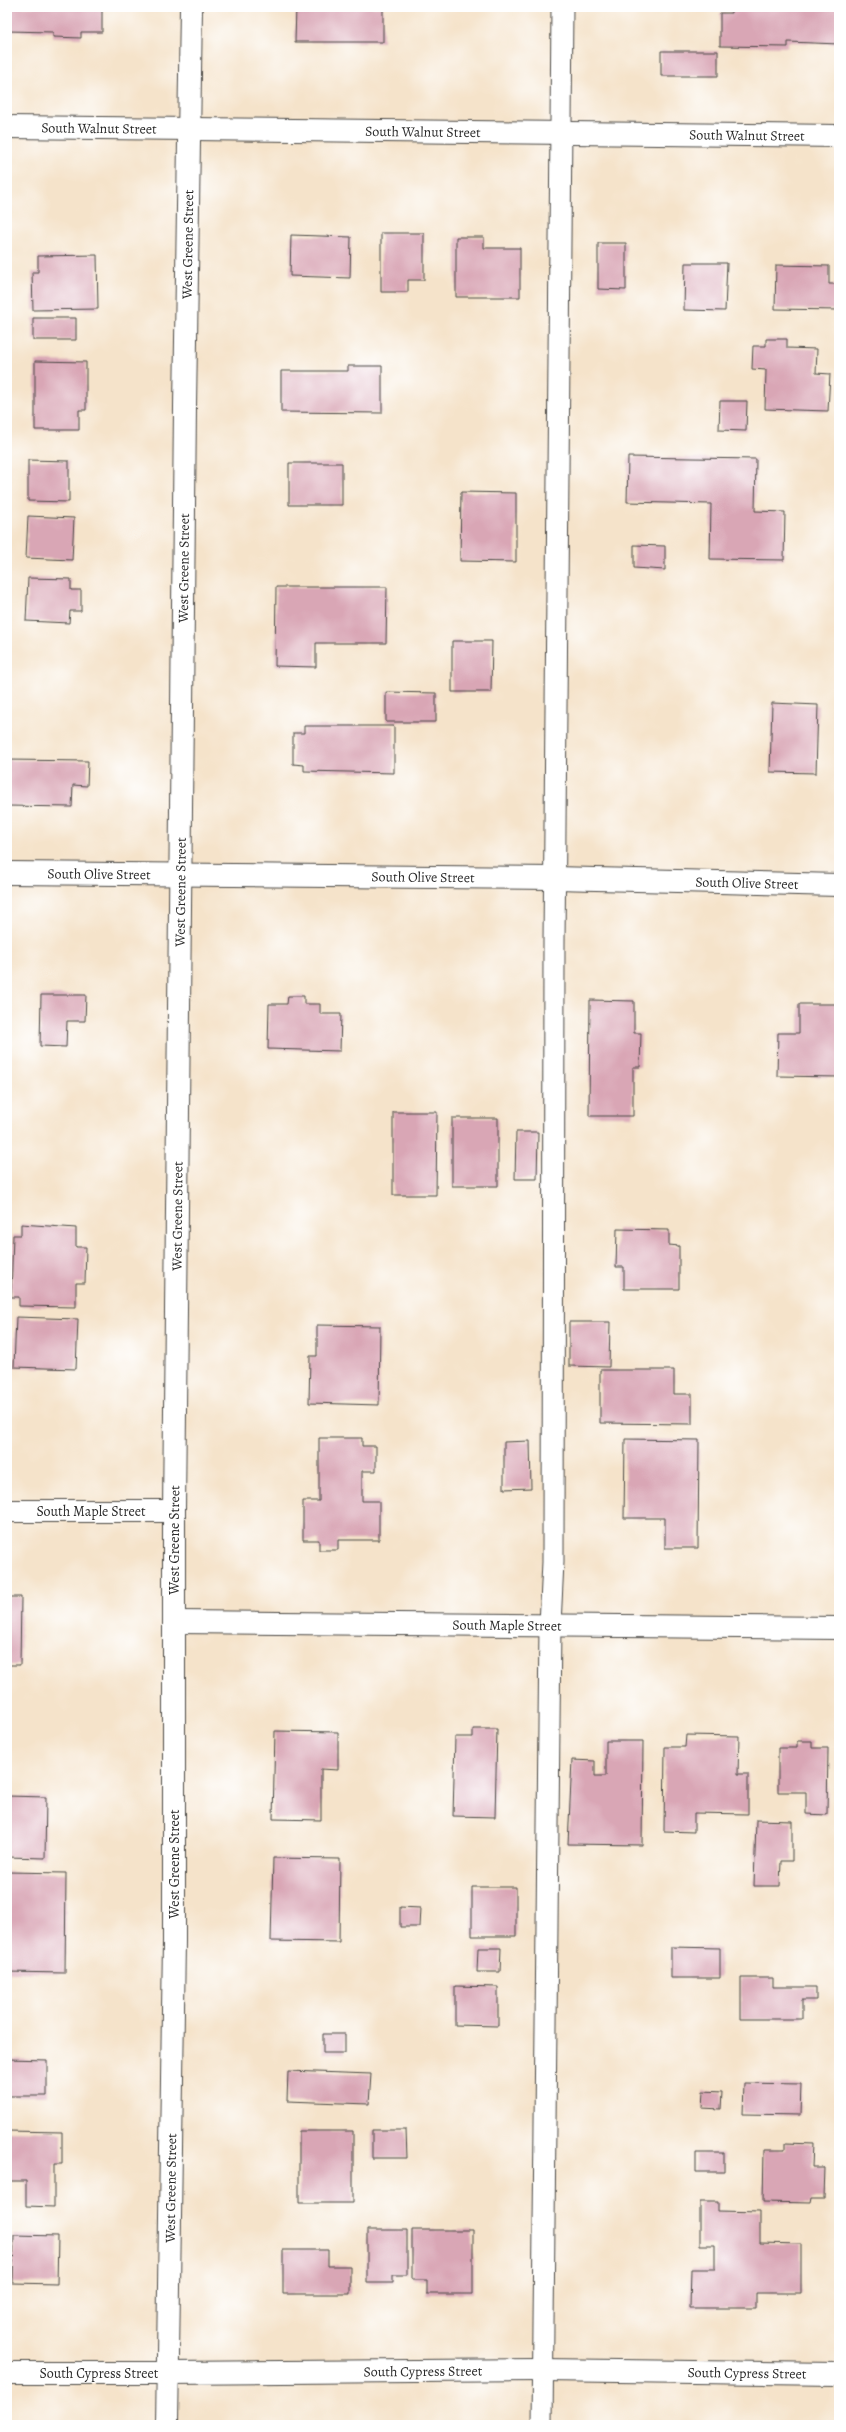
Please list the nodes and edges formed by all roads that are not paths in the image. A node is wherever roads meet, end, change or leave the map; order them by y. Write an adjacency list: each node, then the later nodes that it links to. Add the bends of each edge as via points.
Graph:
1 (191, 7): 4 (street, West Greene Street)
2 (562, 7): 5 (lane)
3 (7, 127): 4 (street, South Walnut Street)
4 (191, 129): 5 (street, South Walnut Street); 8 (street, West Greene Street, via 185,415)
5 (561, 134): 6 (street, South Walnut Street); 9 (lane)
6 (839, 136)
7 (7, 872): 8 (street, South Olive Street)
8 (182, 875): 9 (street, South Olive Street); 12 (street, West Greene Street)
9 (555, 878): 10 (street, South Olive Street); 14 (lane, via 553,1562)
10 (839, 885)
11 (7, 1511): 12 (street, South Maple Street)
12 (174, 1511): 13 (street, West Greene Street)
13 (175, 1622): 14 (street, South Maple Street); 18 (street, West Greene Street)
14 (550, 1625): 15 (street, South Maple Street); 16 (lane)
15 (839, 1628)
16 (542, 2370): 18 (street, South Cypress Street); 19 (street, South Cypress Street); 21 (lane)
17 (7, 2372): 18 (street, South Cypress Street)
18 (168, 2373): 20 (street, West Greene Street)
19 (839, 2374)
20 (167, 2425)
21 (542, 2425)

